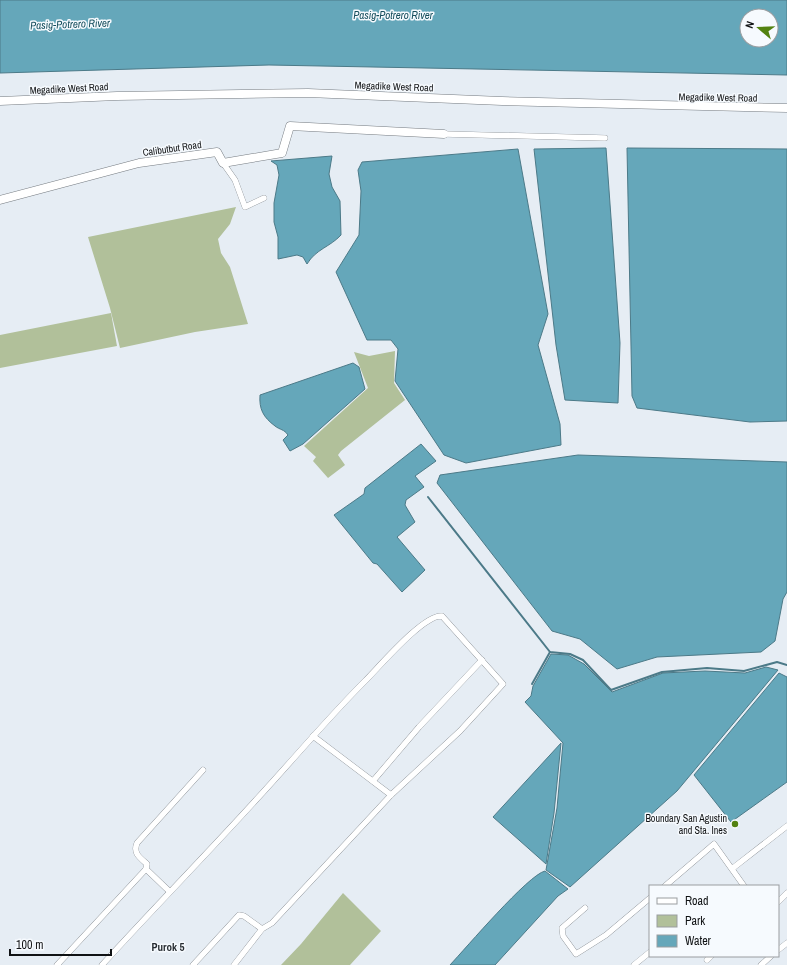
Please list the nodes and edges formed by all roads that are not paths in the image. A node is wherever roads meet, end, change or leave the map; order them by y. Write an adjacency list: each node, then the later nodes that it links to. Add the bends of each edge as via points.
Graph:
1 (0, 101): 2 (street, Megadike West Road, via 308,93)
2 (787, 108)
3 (444, 134): 4 (street); 5 (street, via 290,126 282,153)
4 (605, 138)
5 (223, 163): 6 (street, via 235,180 245,207); 7 (street, Calibutbut Road, via 217,152 139,163)
6 (264, 198)
7 (0, 200)
8 (482, 660): 9 (street, via 442,616 438,615 422,623); 11 (street); 12 (street, via 503,684 460,731)
9 (313, 736): 11 (street); 18 (street, via 256,801)
10 (203, 770): 15 (street, via 137,843 137,855 146,864)
11 (373, 781): 12 (street)
12 (391, 795): 21 (street, via 272,923)
13 (787, 826): 14 (street)
14 (733, 868): 16 (street, via 714,844); 17 (street)
15 (146, 870): 18 (street); 26 (street)
16 (666, 885)
17 (741, 885)
18 (169, 891): 27 (street)
19 (649, 899): 20 (street, via 606,935 576,954 564,936 562,928)
20 (585, 908)
21 (262, 929): 28 (street, via 239,915); 29 (street)
22 (787, 943): 23 (street)
23 (779, 949)
24 (649, 953): 30 (street)
25 (770, 957): 31 (street)
26 (57, 965)
27 (102, 965)
28 (193, 965)
29 (234, 965)
30 (634, 965)
31 (760, 965)

